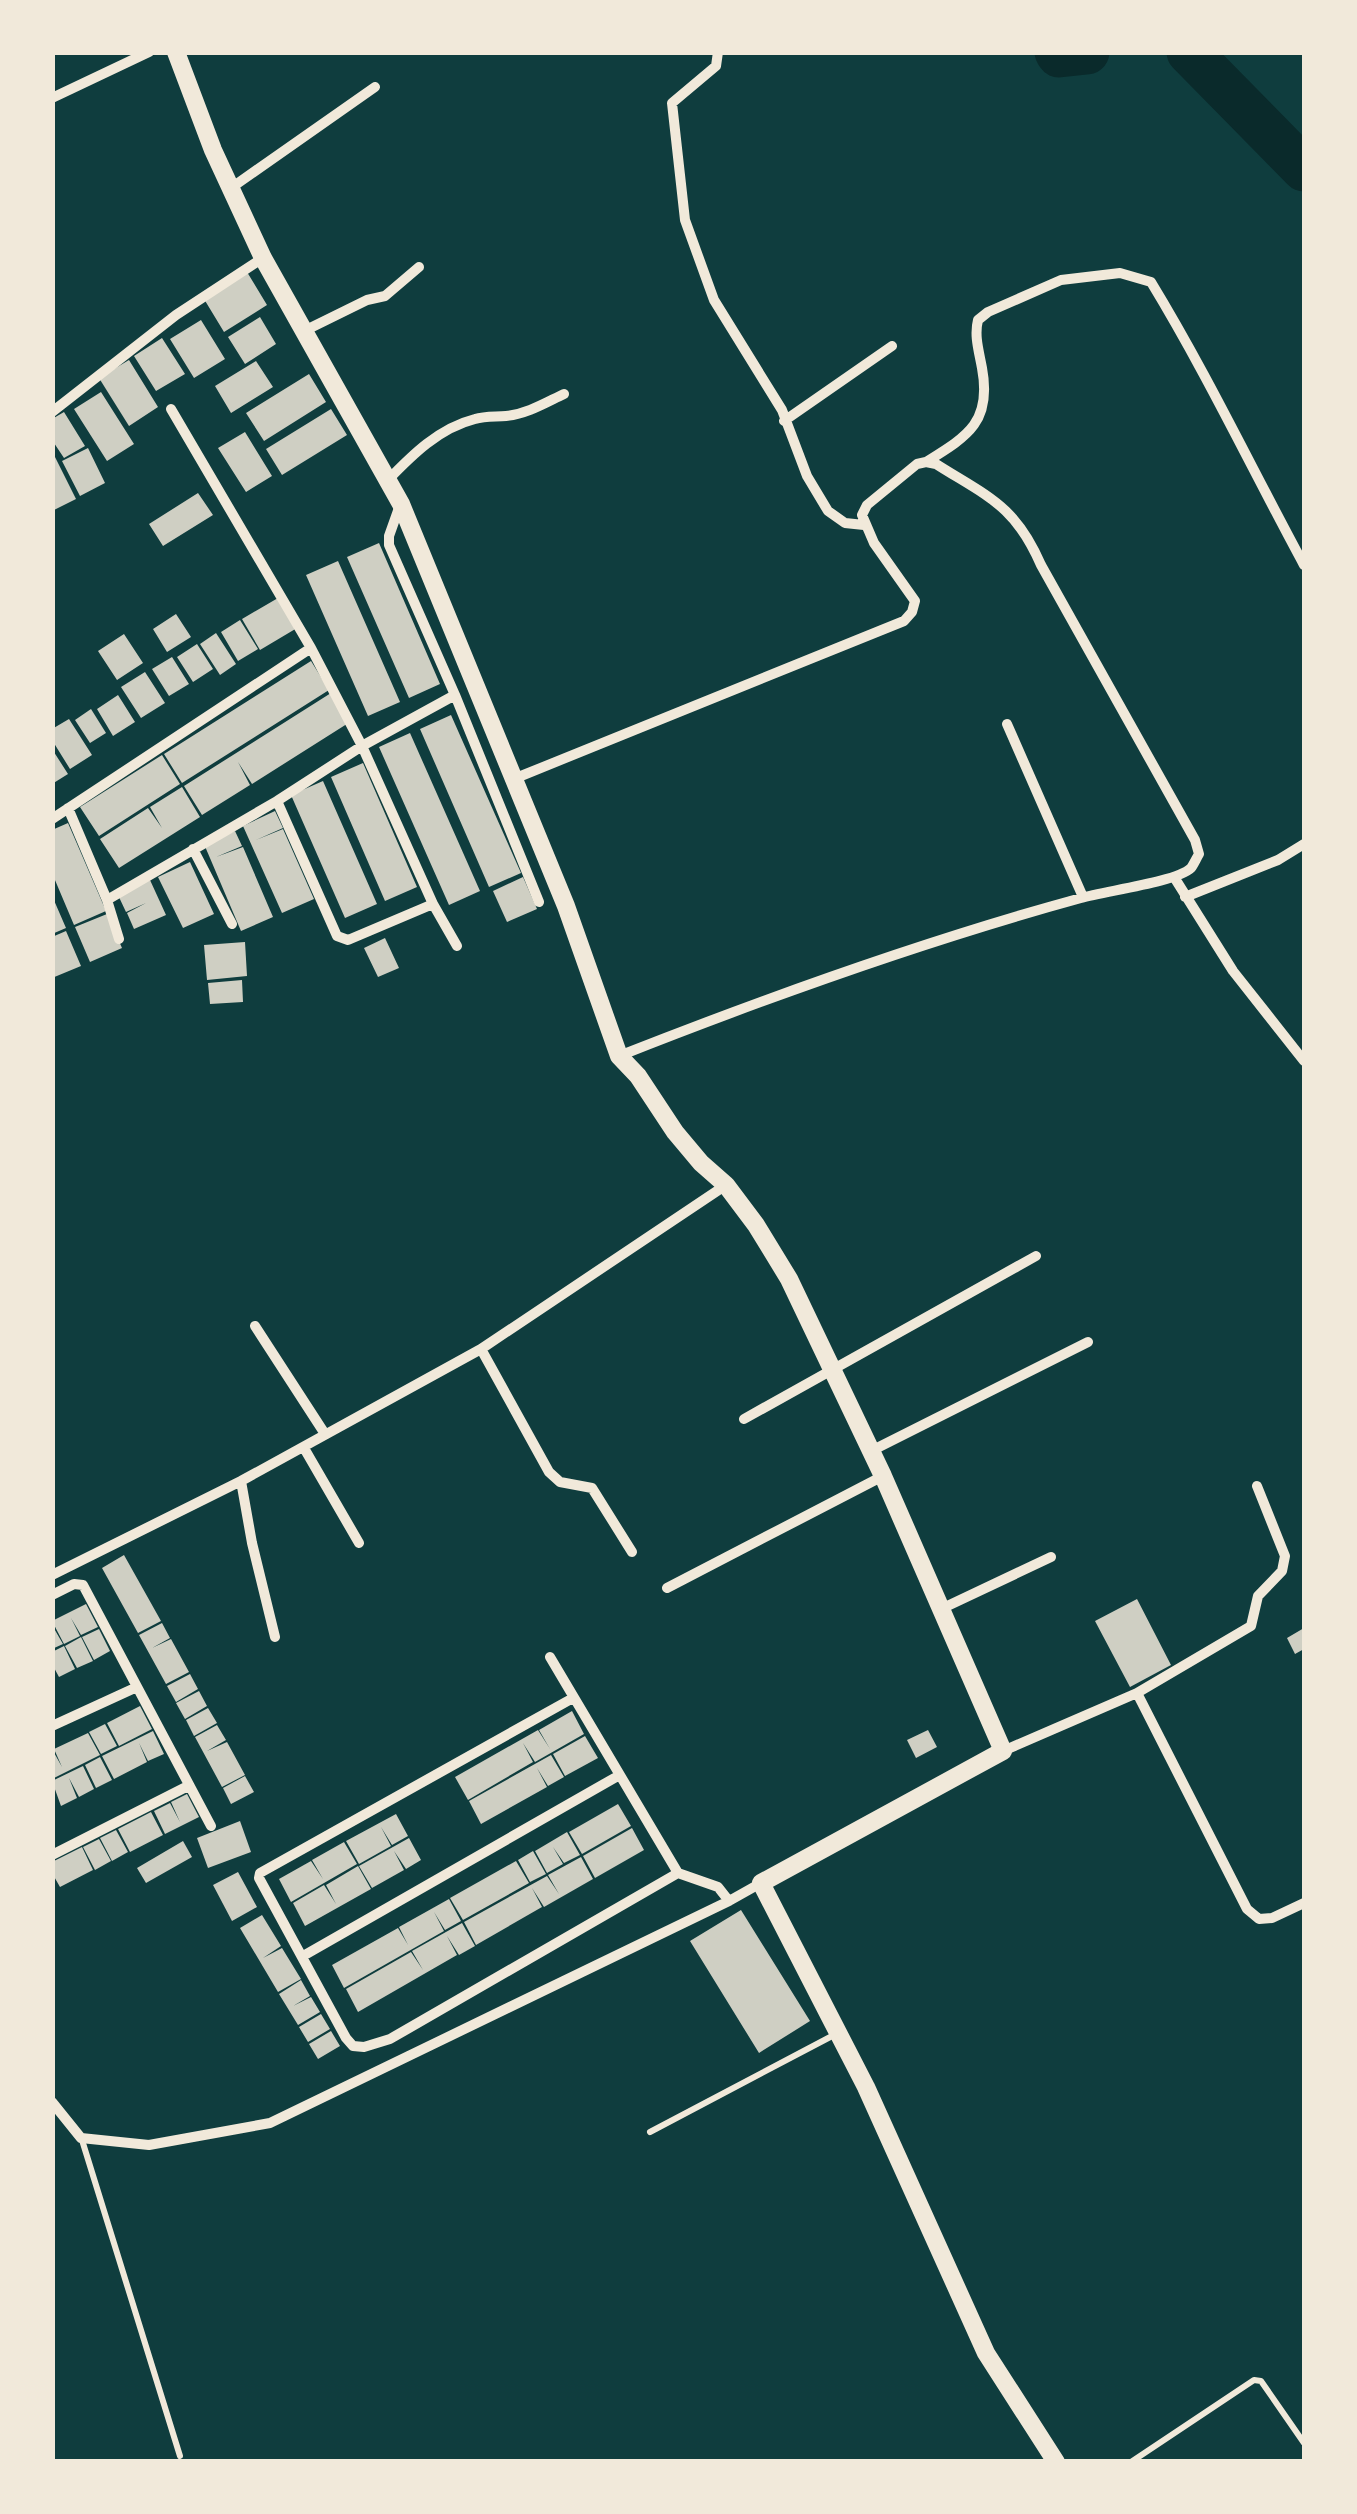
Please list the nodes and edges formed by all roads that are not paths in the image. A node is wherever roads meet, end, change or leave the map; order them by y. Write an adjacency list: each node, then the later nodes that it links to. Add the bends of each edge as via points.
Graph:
1 (148, 52): 5 (street)
2 (176, 52): 6 (street)
3 (718, 52): 14 (street, via 716,66 672,103 685,220 714,300)
4 (375, 87): 6 (street)
5 (52, 98)
6 (231, 188): 7 (street)
7 (263, 258): 9 (street); 13 (street, via 176,314)
8 (419, 267): 9 (street, via 386,296)
9 (304, 331): 16 (street)
10 (892, 346): 14 (street)
11 (564, 394): 16 (street, via 522,412 452,427)
12 (171, 409): 20 (street)
13 (52, 412)
14 (784, 421): 18 (street, via 828,511 845,523)
15 (926, 462): 18 (street, via 867,505); 19 (street, via 972,432 978,419 987,394 978,320 1061,280 1120,273 1151,282 1200,362); 30 (street, via 1008,510 1023,526 1195,840 1198,854 1190,870)
16 (387, 481): 17 (street)
17 (400, 504): 21 (street, via 389,545); 24 (street)
18 (864, 525): 24 (street, via 915,601 904,621)
19 (1304, 566)
20 (311, 648): 23 (street); 26 (street)
21 (456, 695): 23 (street); 34 (street)
22 (1008, 724): 31 (street)
23 (362, 746): 25 (street); 35 (street)
24 (511, 780): 39 (street, via 566,906)
25 (277, 801): 29 (street); 35 (street, via 341,940)
26 (68, 808): 27 (street); 33 (street)
27 (52, 819)
28 (1304, 844): 32 (street)
29 (193, 849): 33 (street); 36 (street)
30 (1174, 877): 31 (street); 32 (street)
31 (1084, 897): 39 (street, via 759,1000)
32 (1185, 897): 40 (street)
33 (108, 900): 37 (street)
34 (540, 902)
35 (433, 904): 38 (street)
36 (232, 924)
37 (119, 939)
38 (457, 946)
39 (618, 1056): 41 (street, via 701,1163)
40 (1304, 1061)
41 (726, 1185): 45 (street); 46 (street, via 789,1280)
42 (1036, 1256): 46 (street)
43 (256, 1326): 48 (street)
44 (1088, 1342): 50 (street)
45 (480, 1350): 48 (street); 55 (street, via 549,1472 569,1486 592,1488)
46 (833, 1369): 47 (street); 50 (street)
47 (744, 1419)
48 (325, 1434): 49 (street)
49 (304, 1448): 52 (street); 54 (street)
50 (871, 1451): 51 (street)
51 (884, 1476): 58 (street); 60 (street)
52 (241, 1482): 57 (street); 61 (street)
53 (1257, 1486): 64 (street, via 1285,1556 1282,1571 1258,1596 1251,1626)
54 (359, 1542)
55 (632, 1552)
56 (1052, 1557): 60 (street)
57 (52, 1575)
58 (666, 1588)
59 (52, 1595): 63 (street, via 83,1585)
60 (940, 1610): 67 (street)
61 (275, 1637)
62 (550, 1658): 65 (street)
63 (137, 1687): 66 (street); 69 (street)
64 (1137, 1693): 67 (street); 75 (street, via 1248,1909 1259,1920)
65 (573, 1698): 68 (street); 76 (street, via 264,1869 259,1878)
66 (52, 1726)
67 (1002, 1751): 73 (street)
68 (618, 1776): 72 (street); 76 (street)
69 (188, 1786): 70 (street); 71 (street)
70 (211, 1826)
71 (52, 1856)
72 (678, 1873): 74 (street, via 718,1887); 76 (street, via 390,2039 364,2046 346,2038)
73 (760, 1883): 74 (street); 77 (street)
74 (729, 1901): 80 (street, via 270,2123 149,2145)
75 (1304, 1903)
76 (303, 1956)
77 (838, 2032): 79 (lane); 83 (street, via 986,2353)
78 (52, 2102): 80 (street)
79 (650, 2132)
80 (81, 2138): 82 (lane)
81 (1304, 2442): 84 (lane, via 1271,2392 1254,2380)
82 (180, 2456)
83 (1056, 2462)
84 (1131, 2462)

